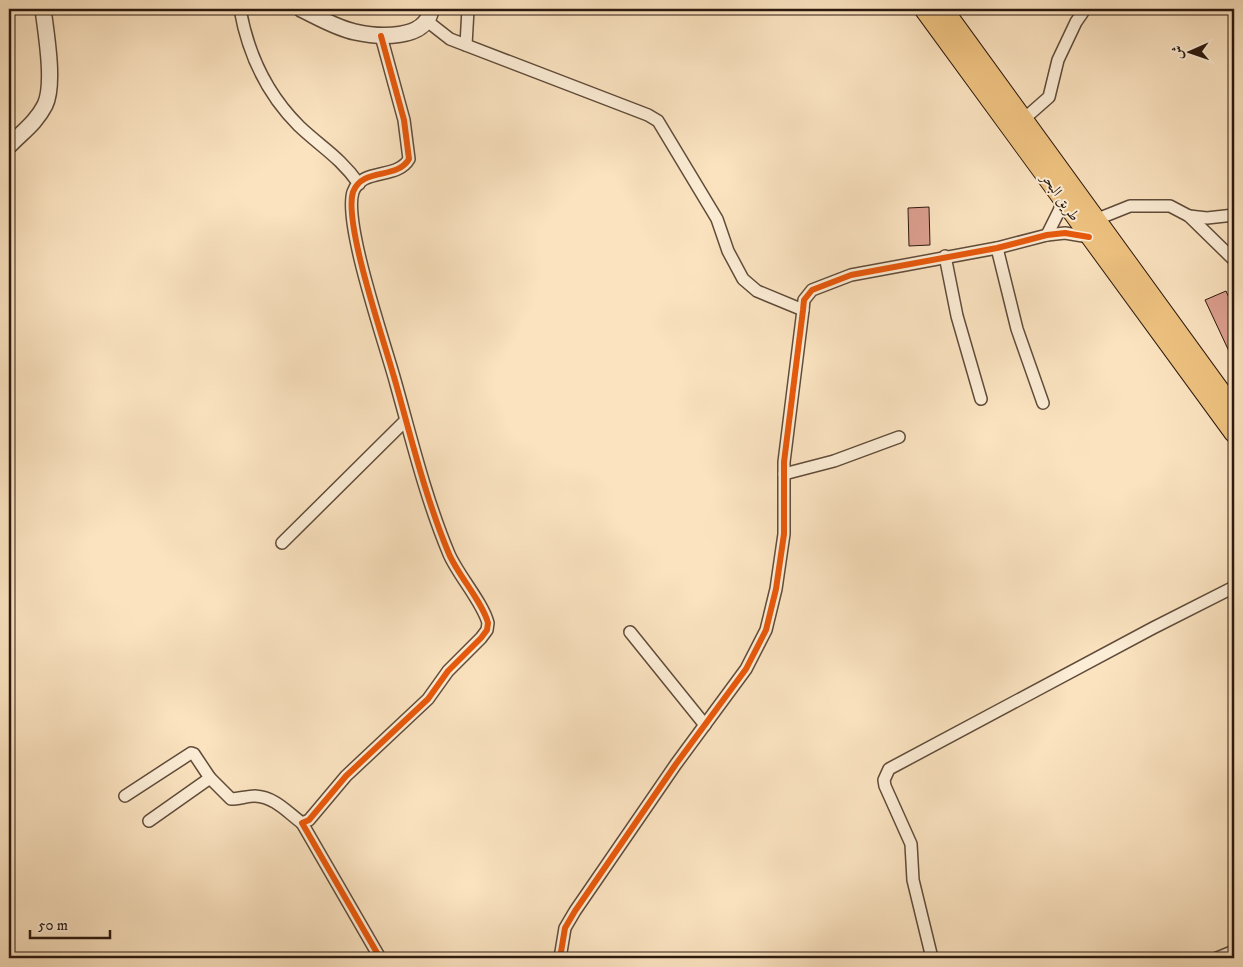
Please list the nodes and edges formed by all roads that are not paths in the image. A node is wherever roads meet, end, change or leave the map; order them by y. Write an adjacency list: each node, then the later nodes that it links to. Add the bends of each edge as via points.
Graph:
1 (43, 9): 12 (street, via 49,84 46,104)
2 (240, 9): 13 (street, via 256,66 268,89 299,126 345,164)
3 (301, 9): 9 (street, via 354,32)
4 (468, 9): 10 (street)
5 (924, 9): 14 (highway, طريق البحر)
6 (943, 9): 11 (highway, طريق البحر)
7 (1085, 9): 11 (street, via 1061,52 1049,97)
8 (429, 15): 9 (street, via 415,30); 10 (street, via 450,39)
9 (381, 36): 13 (street, via 404,120 409,159 401,169 370,176)
10 (466, 45): 22 (street, via 658,121 717,219 728,252 743,279 757,291)
11 (1024, 119): 17 (highway, طريق البحر)
12 (9, 146)
13 (359, 184): 27 (street, via 351,201 355,235)
14 (1063, 198): 17 (highway, طريق البحر); 18 (street)
15 (1234, 215): 16 (street)
16 (1189, 216): 17 (street, via 1170,206 1144,205 1120,210); 21 (street)
17 (1092, 228): 18 (street); 23 (highway, طريق البحر)
18 (1047, 234): 19 (street)
19 (996, 248): 20 (street); 25 (street, via 1017,329)
20 (945, 256): 22 (street, via 851,275 818,287 807,295); 24 (street, via 961,331)
21 (1234, 260)
22 (803, 310): 30 (street)
23 (1184, 351): 26 (highway, طريق البحر); 28 (highway, طريق البحر)
24 (981, 399)
25 (1043, 403)
26 (1234, 410)
27 (405, 422): 31 (street); 38 (street, via 438,528 458,573 487,619 487,630 448,671 428,699 346,776 309,820)
28 (1234, 433)
29 (899, 437): 30 (street, via 834,461)
30 (784, 474): 34 (street, via 784,534 766,630 746,669)
31 (282, 543)
32 (1234, 588): 42 (street, via 896,764 885,774 885,786 913,850 913,880)
33 (630, 632): 34 (street)
34 (705, 725): 41 (street, via 575,911 565,928)
35 (210, 778): 36 (street, via 191,753); 37 (street); 38 (street, via 231,799 266,797)
36 (125, 796)
37 (149, 821)
38 (302, 823): 40 (street)
39 (1234, 951): 43 (street)
40 (380, 958)
41 (560, 958)
42 (932, 958)
43 (1217, 958)

